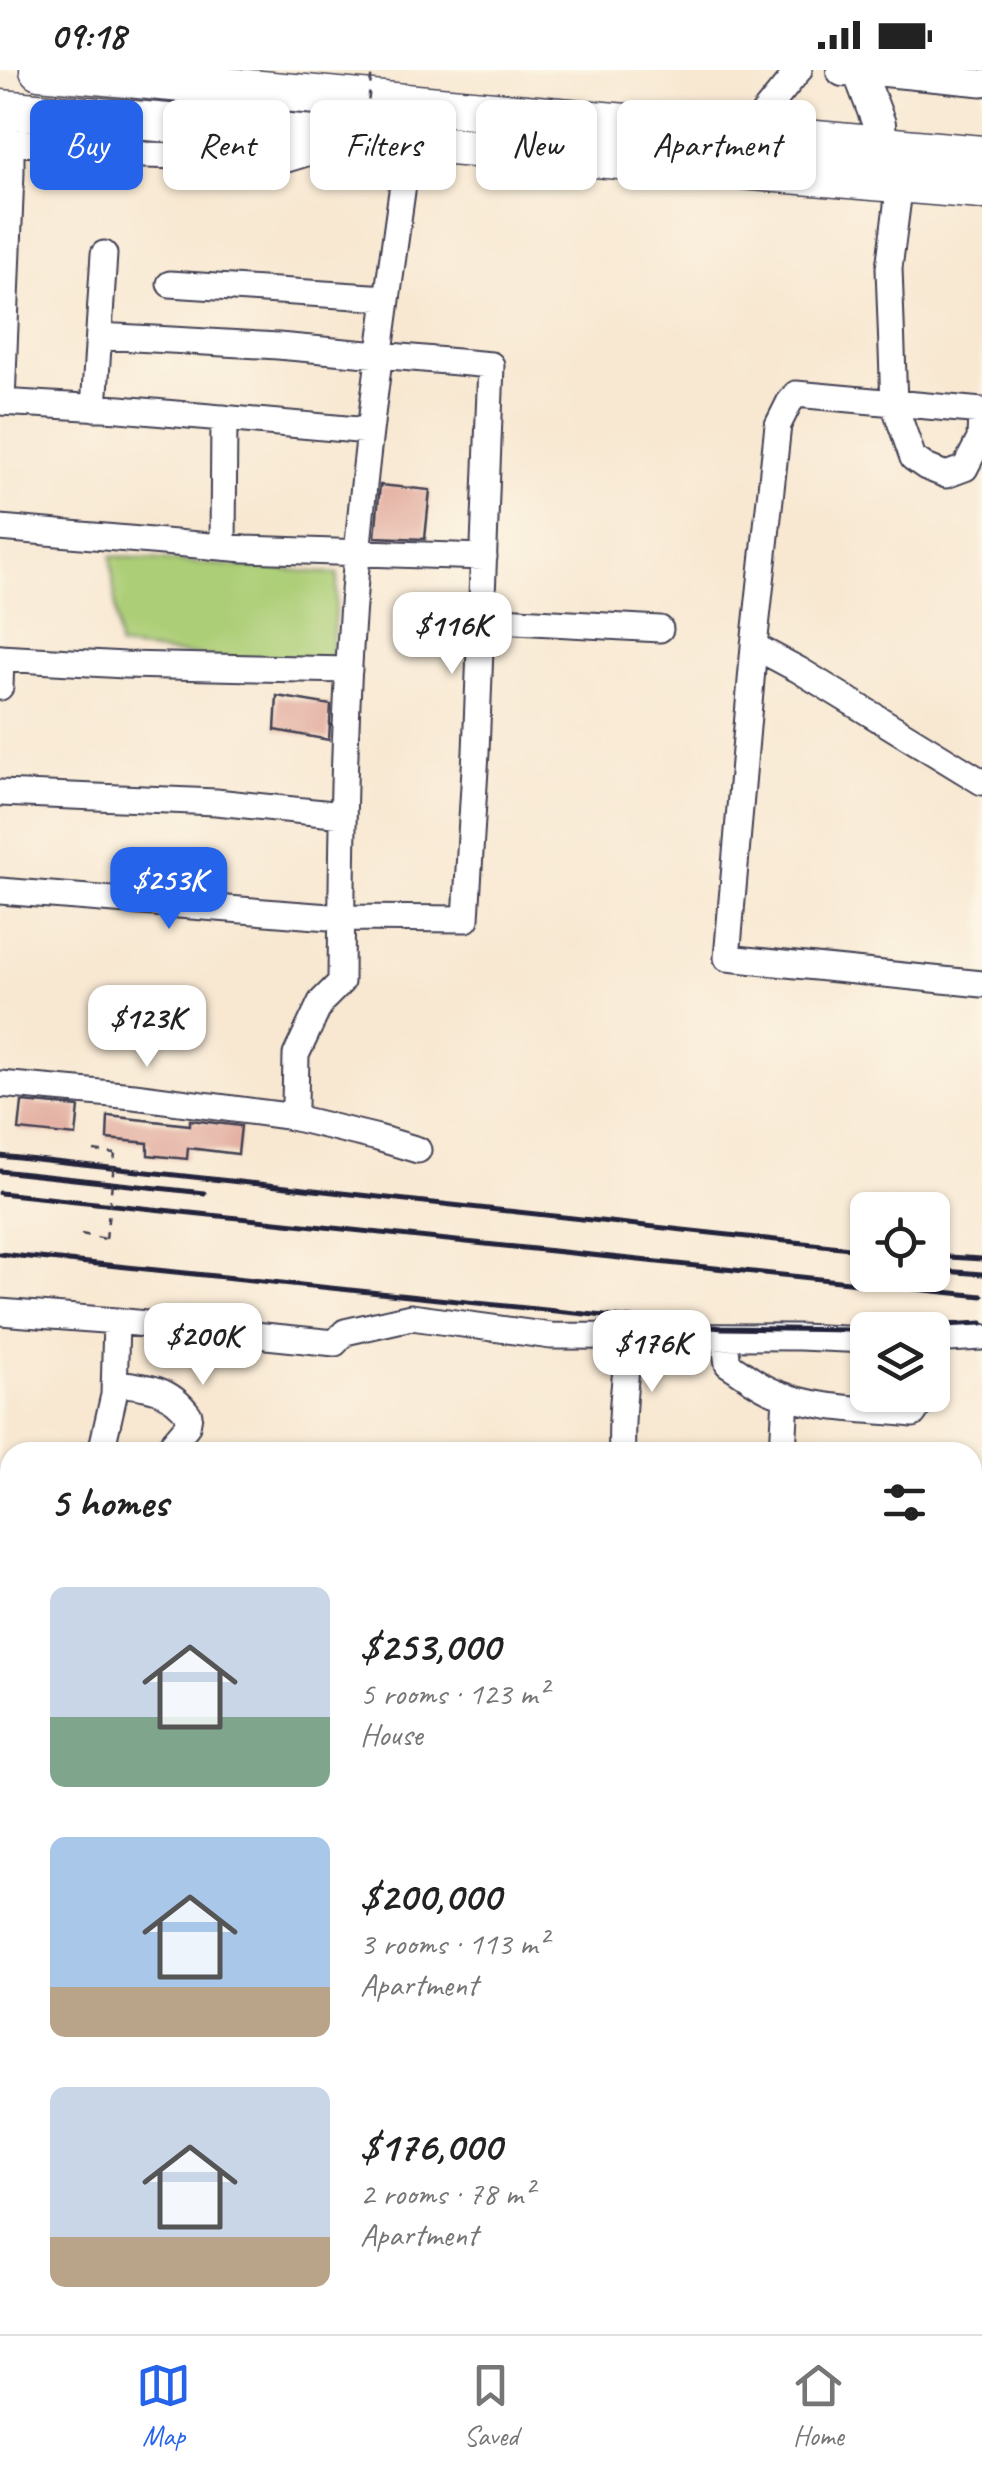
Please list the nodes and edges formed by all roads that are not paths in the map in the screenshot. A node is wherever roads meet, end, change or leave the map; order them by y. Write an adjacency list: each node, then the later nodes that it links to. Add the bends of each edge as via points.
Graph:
1 (39, 70): 5 (highway)
2 (799, 70): 7 (street)
3 (851, 71): 4 (street); 12 (main road, via 880,124)
4 (898, 73): 6 (street)
5 (264, 80): 8 (highway)
6 (982, 83)
7 (775, 100)
8 (617, 119)
9 (4, 130): 11 (highway); 25 (street, via 12,172)
10 (816, 140): 12 (highway)
11 (310, 145)
12 (880, 146): 15 (highway)
13 (456, 153): 17 (highway)
14 (456, 155): 18 (street)
15 (982, 155)
16 (403, 190): 22 (street)
17 (982, 190)
18 (898, 198): 19 (street); 26 (street, via 890,268)
19 (982, 207)
20 (104, 254): 23 (street)
21 (170, 284): 22 (street)
22 (387, 298): 24 (street)
23 (99, 336): 24 (street); 27 (street)
24 (380, 354): 30 (street); 34 (street, via 491,366)
25 (1, 402): 27 (street)
26 (894, 404): 28 (street); 28 (street, via 913,458 946,475 965,468 976,449); 37 (street, via 796,394 789,402 778,426)
27 (94, 408): 29 (street)
28 (982, 411)
29 (224, 418): 30 (street); 32 (street)
30 (369, 431): 33 (street)
31 (0, 528): 32 (street)
32 (223, 547): 33 (street)
33 (358, 552): 34 (street); 39 (street)
34 (484, 557): 35 (street)
35 (481, 619): 36 (street); 45 (street, via 466,918)
36 (660, 629)
37 (754, 646): 41 (street); 46 (street, via 727,958)
38 (1, 658): 39 (street); 40 (street)
39 (349, 670): 43 (street)
40 (0, 686)
41 (982, 782)
42 (0, 793): 43 (street)
43 (343, 815): 45 (street)
44 (0, 890): 45 (street)
45 (342, 918): 48 (street, via 341,982 321,1002 296,1055 296,1106)
46 (982, 984)
47 (0, 1084): 48 (street)
48 (287, 1116): 49 (street)
49 (418, 1150)
50 (0, 1312): 51 (street)
51 (116, 1320): 52 (street, via 335,1343 345,1332 411,1317 551,1336); 57 (street)
52 (629, 1336): 53 (street); 62 (street)
53 (724, 1337): 54 (street); 58 (street, via 728,1364)
54 (850, 1340)
55 (950, 1340): 56 (street)
56 (979, 1340)
57 (115, 1383): 60 (street); 61 (street, via 175,1398 189,1415)
58 (786, 1396): 59 (street); 63 (street)
59 (850, 1407)
60 (103, 1442)
61 (173, 1442)
62 (621, 1442)
63 (784, 1442)

